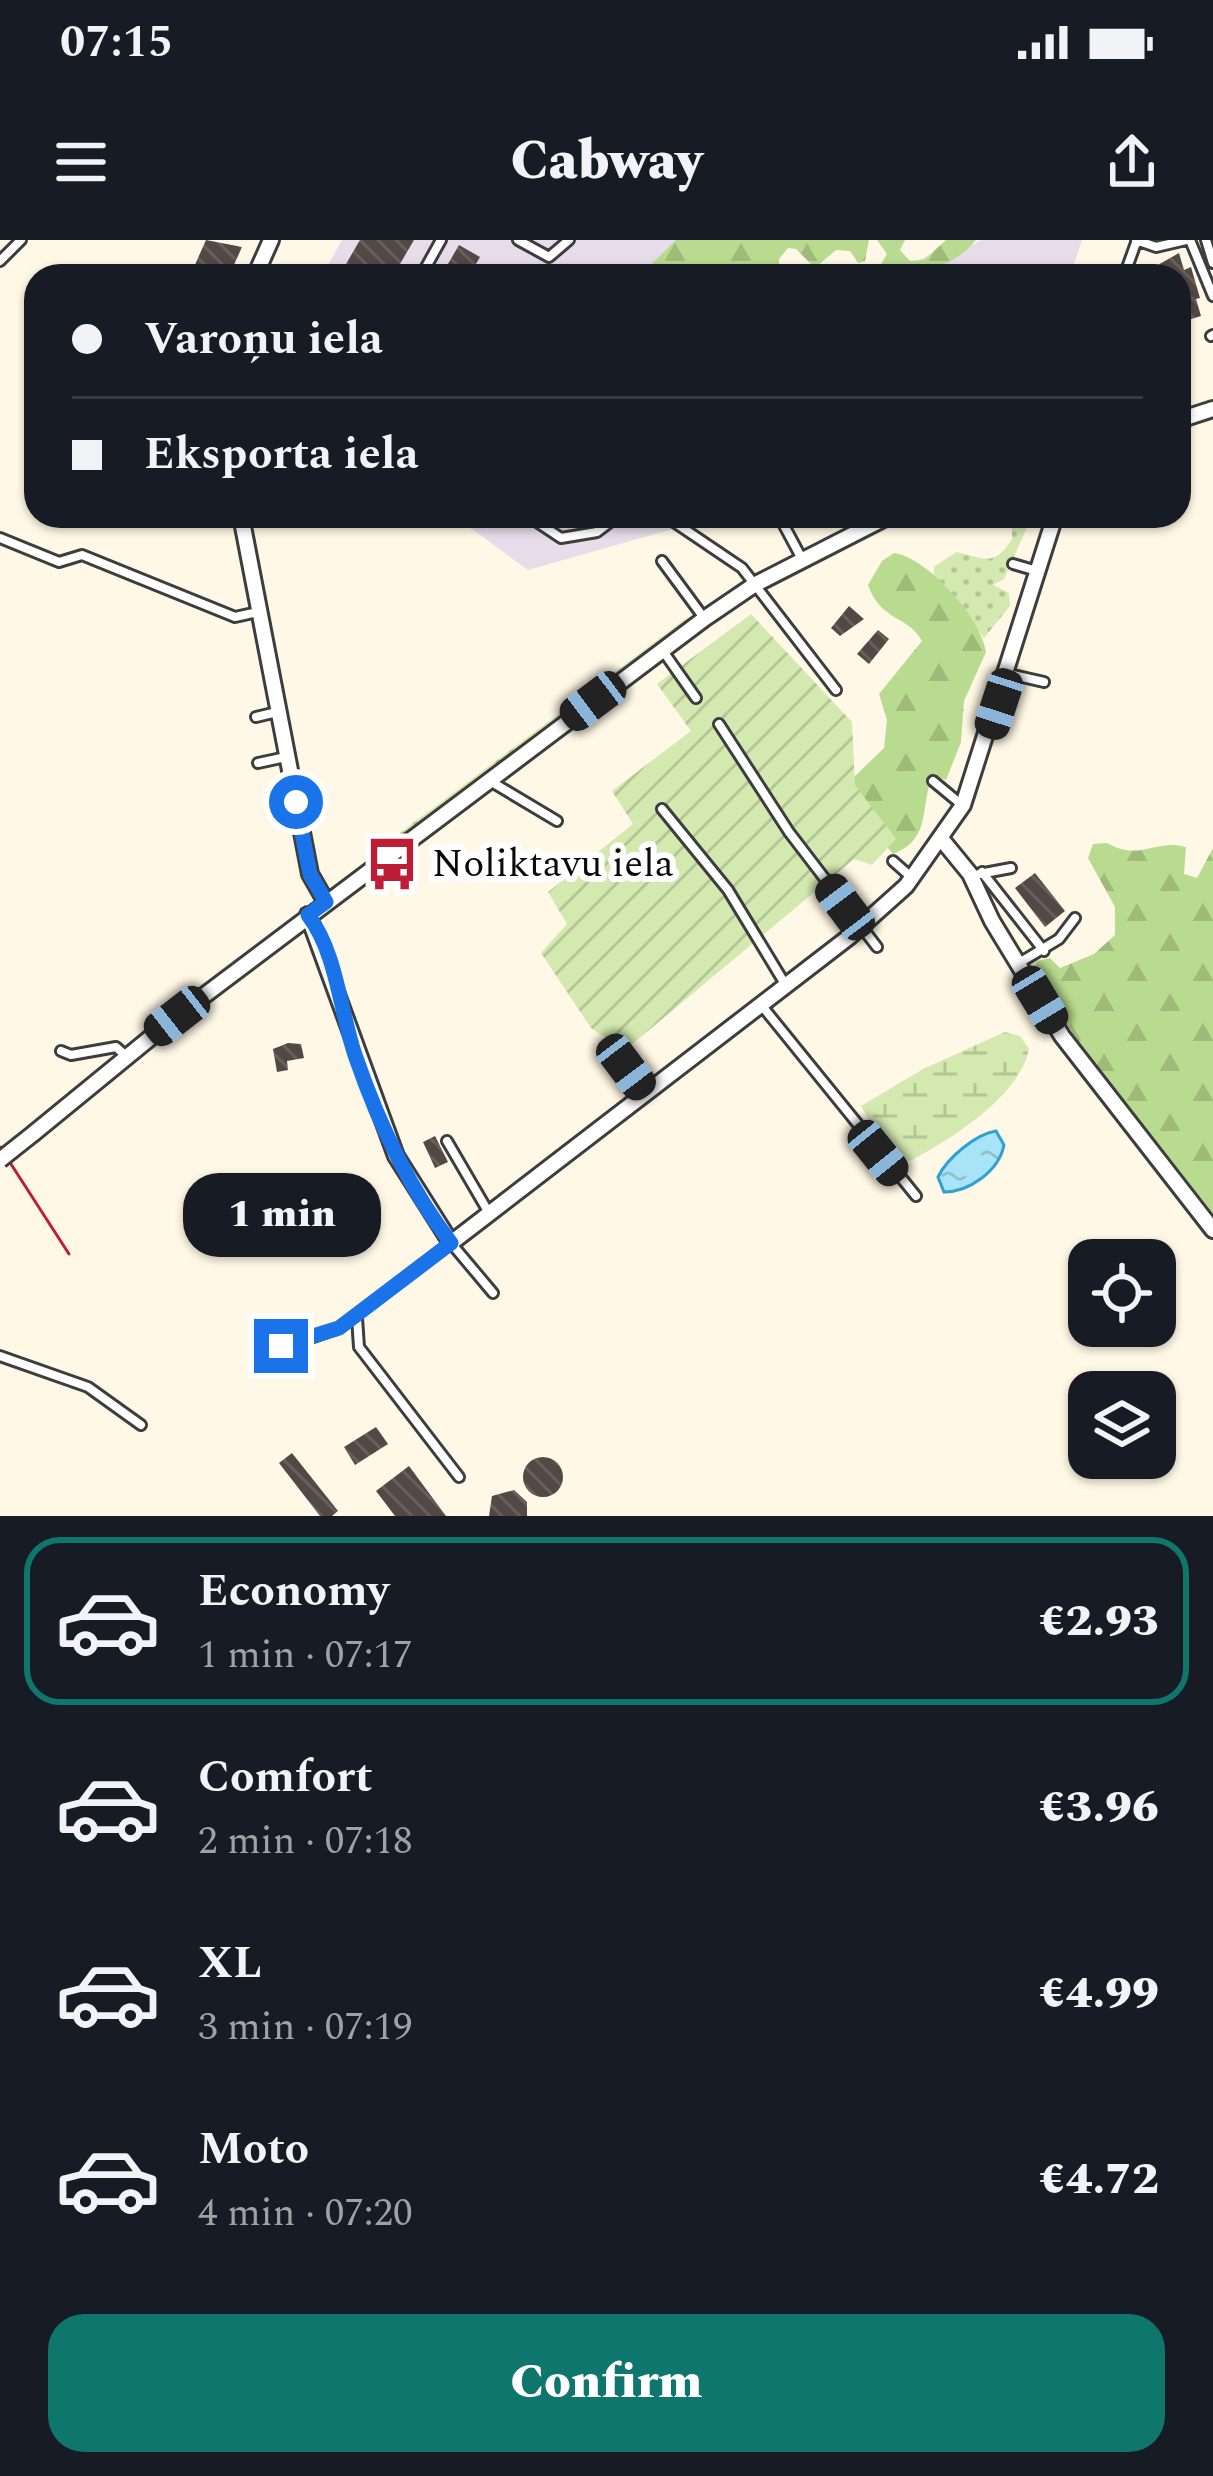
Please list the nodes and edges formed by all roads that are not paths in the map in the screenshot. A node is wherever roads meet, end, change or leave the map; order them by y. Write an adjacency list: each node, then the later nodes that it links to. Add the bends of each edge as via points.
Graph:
1 (21, 240): 7 (lane)
2 (518, 240): 3 (lane, via 549,257)
3 (569, 240)
4 (1137, 240): 5 (lane, via 1156,247)
5 (1188, 240): 9 (lane)
6 (1206, 240): 8 (lane)
7 (0, 261)
8 (1213, 262)
9 (1213, 296)
10 (244, 528): 23 (street)
11 (546, 528): 12 (lane, via 561,538)
12 (602, 528)
13 (683, 528): 22 (lane)
14 (785, 528): 18 (lane)
15 (865, 528): 18 (street)
16 (1051, 528): 21 (street)
17 (0, 538): 23 (lane, via 59,562 82,555 235,617)
18 (802, 559): 22 (street)
19 (662, 561): 24 (lane)
20 (1013, 564): 21 (lane)
21 (1038, 572): 28 (street)
22 (754, 585): 24 (street); 30 (lane)
23 (259, 612): 27 (street)
24 (704, 619): 25 (street)
25 (663, 650): 31 (lane); 37 (street)
26 (288, 667): 27 (lane)
27 (270, 670): 32 (street)
28 (1009, 674): 29 (lane); 39 (street)
29 (1044, 682)
30 (836, 690)
31 (696, 698)
32 (279, 712): 33 (lane); 35 (street)
33 (256, 717)
34 (719, 724): 50 (lane)
35 (287, 757): 36 (lane); 47 (street, via 310,874)
36 (258, 763)
37 (489, 779): 41 (lane); 47 (street)
38 (933, 781): 39 (lane)
39 (963, 806): 42 (street)
40 (662, 809): 54 (lane, via 728,890)
41 (556, 821)
42 (943, 841): 45 (street); 46 (street)
43 (893, 861): 46 (lane)
44 (1011, 868): 45 (lane)
45 (977, 874): 52 (lane); 53 (street)
46 (913, 878): 50 (street)
47 (326, 902): 48 (street)
48 (308, 915): 57 (street); 65 (street, via 396,1156)
49 (1075, 918): 52 (lane)
50 (861, 927): 51 (lane); 54 (street)
51 (877, 947)
52 (1044, 950): 53 (lane)
53 (1018, 964): 64 (street, via 1062,1036)
54 (786, 985): 55 (street)
55 (761, 1005): 59 (street); 62 (lane)
56 (61, 1051): 57 (lane, via 116,1047)
57 (125, 1056): 61 (street, bridge)
58 (626, 1067): 59 (lane)
59 (646, 1094): 63 (street)
60 (448, 1141): 63 (lane)
61 (0, 1160)
62 (916, 1196)
63 (490, 1214): 65 (street)
64 (1213, 1230)
65 (451, 1243): 66 (lane); 67 (lane)
66 (493, 1293)
67 (358, 1317): 69 (lane); 71 (lane, via 358,1347)
68 (0, 1356): 70 (lane, via 88,1387)
69 (257, 1357)
70 (141, 1424)
71 (459, 1477)

